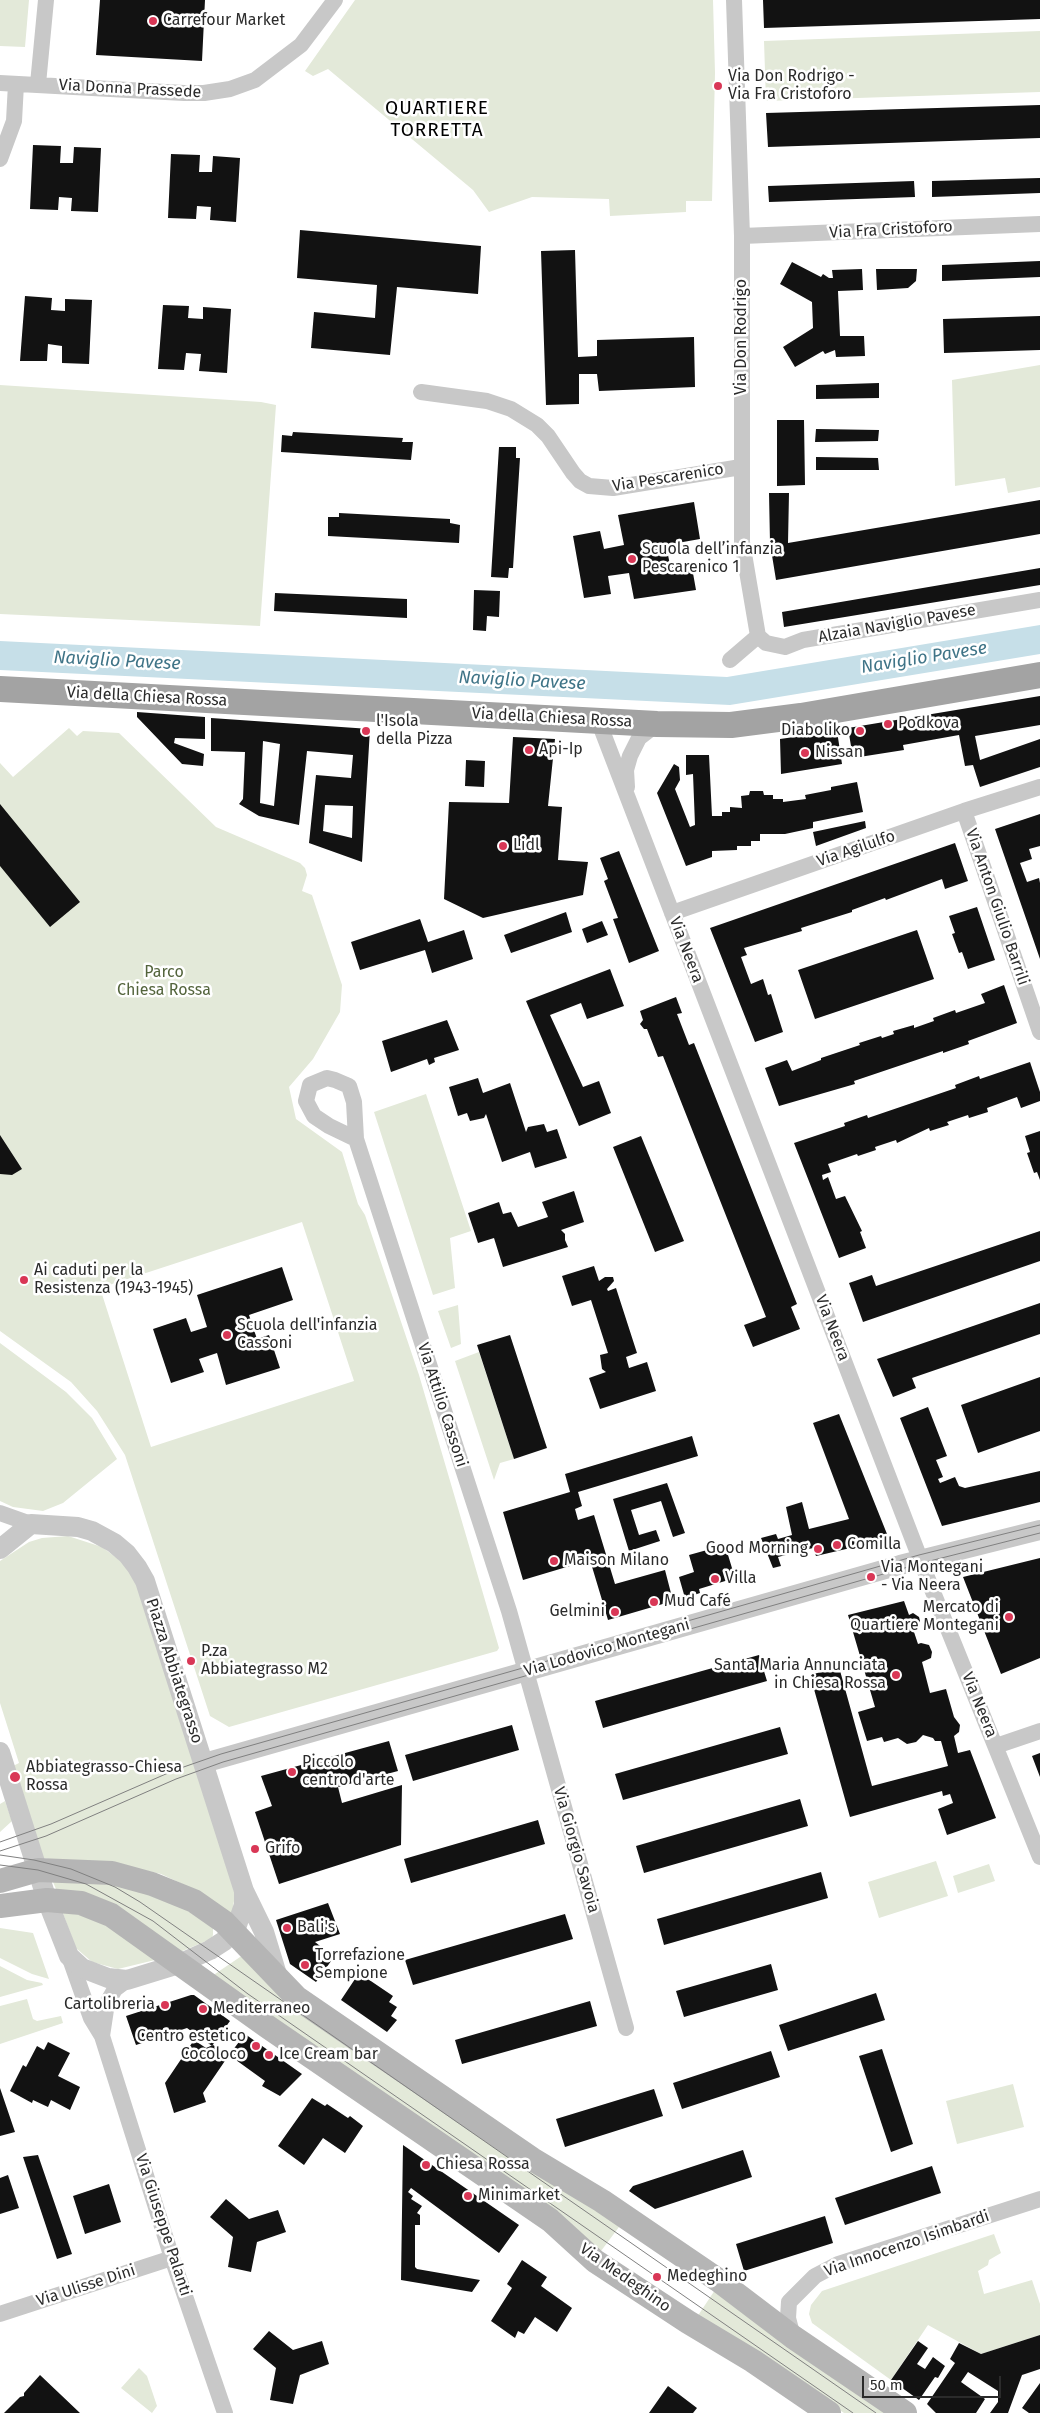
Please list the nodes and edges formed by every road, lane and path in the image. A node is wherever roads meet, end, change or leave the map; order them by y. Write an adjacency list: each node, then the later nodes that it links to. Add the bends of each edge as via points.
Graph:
1 (46, 0): 5 (street, Via Donna Prassede)
2 (335, 0): 5 (street, Via Donna Prassede, via 301,44 255,80 230,89 204,94)
3 (734, 0): 8 (street, Via Don Rodrigo)
4 (8, 83): 5 (street, Via Donna Prassede); 6 (street, Via Donna Prassede, via 14,121)
5 (38, 84)
6 (0, 159)
7 (1040, 224): 8 (street, Via Fra Cristoforo)
8 (742, 236): 10 (street, Via Don Rodrigo)
9 (421, 392): 10 (street, Via Pescarenico, via 487,401 511,409 537,425 573,473 589,486 613,488)
10 (741, 467): 12 (street, Via Don Rodrigo, via 742,542)
11 (1040, 600): 12 (street, Alzaia Naviglio Pavese, via 803,640 785,647 766,644)
12 (758, 636): 13 (street)
13 (730, 660)
14 (1040, 675): 17 (main road, Via della Chiesa Rossa, via 766,721)
15 (0, 689): 16 (main road, Via della Chiesa Rossa)
16 (598, 720): 17 (main road, Via della Chiesa Rossa); 19 (street, Via Neera)
17 (657, 724): 19 (street, Via Neera, via 639,738 630,756 626,770)
18 (1040, 787): 20 (street, Via Agilulfo)
19 (627, 797): 21 (street, Via Neera)
20 (964, 811): 21 (street, Via Agilulfo); 22 (street, Via Anton Giulio Barrili)
21 (672, 913): 28 (street, Via Neera)
22 (1040, 1032)
23 (356, 1139): 29 (street, Via Attilio Cassoni, via 506,1601)
24 (0, 1513): 25 (street, Piazza Abbiategrasso)
25 (31, 1524): 27 (street); 33 (street, Piazza Abbiategrasso, via 92,1531 114,1543 137,1567 145,1581)
26 (1040, 1530): 28 (street, Via Lodovico Montegani)
27 (0, 1549)
28 (921, 1560): 29 (street, Via Lodovico Montegani); 31 (street, Via Neera)
29 (525, 1672): 33 (street, Via Lodovico Montegani); 45 (street, Via Giorgio Savoia)
30 (1040, 1731): 31 (street)
31 (996, 1746): 34 (street, Via Neera)
32 (0, 1752): 35 (street)
33 (204, 1763): 37 (street, Piazza Abbiategrasso)
34 (1040, 1857)
35 (38, 1870): 36 (main road); 38 (street); 40 (main road, via 112,1873 152,1884 194,1901)
36 (0, 1881)
37 (244, 1891): 40 (street, Piazza Abbiategrasso, via 242,1917); 44 (street, Piazza Abbiategrasso, via 264,1932)
38 (47, 1900): 39 (main road); 41 (street); 42 (main road, via 80,1903 111,1915)
39 (0, 1906)
40 (233, 1932): 42 (street, Piazza Abbiategrasso, via 210,1950); 44 (main road)
41 (69, 1956): 43 (street, Piazza Abbiategrasso, via 95,1974); 46 (street, via 91,2018)
42 (180, 1964): 43 (street, Piazza Abbiategrasso); 52 (main road, Via Medeghino, via 550,2220 595,2260)
43 (127, 1980): 46 (street, Piazza Abbiategrasso, via 106,2003)
44 (278, 1980): 50 (main road, via 297,1998 532,2159 604,2202)
45 (626, 2028)
46 (102, 2036): 48 (street, Via Giuseppe Palanti)
47 (1040, 2199): 50 (street, Via Innocenzo Isimbardi, via 838,2264 814,2276 790,2302 788,2318)
48 (172, 2258): 49 (street, Via Ulisse Dini); 51 (street, Via Giuseppe Palanti)
49 (0, 2314)
50 (794, 2337): 53 (main road)
51 (225, 2413)
52 (829, 2413)
53 (904, 2413)

